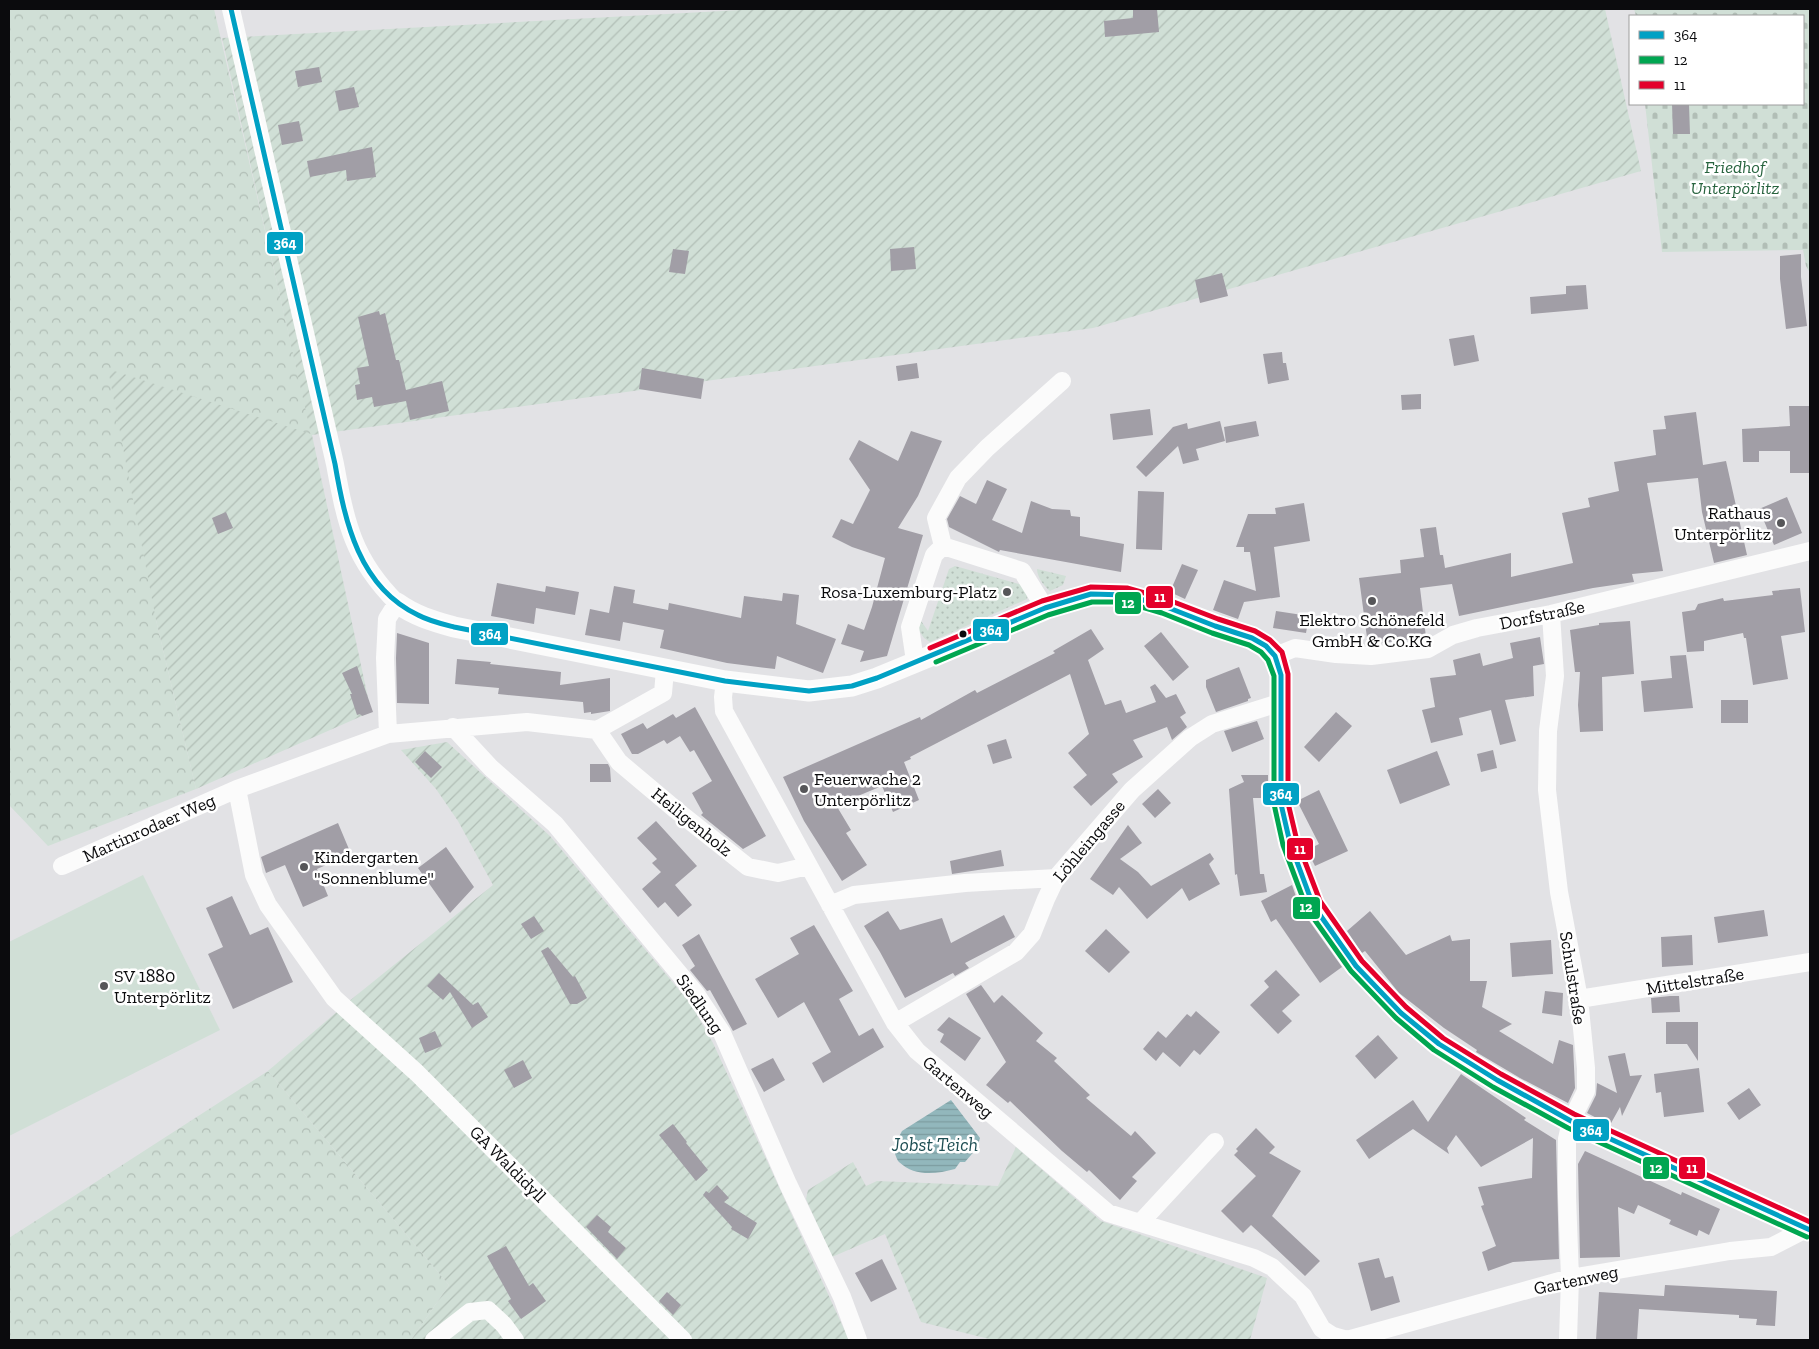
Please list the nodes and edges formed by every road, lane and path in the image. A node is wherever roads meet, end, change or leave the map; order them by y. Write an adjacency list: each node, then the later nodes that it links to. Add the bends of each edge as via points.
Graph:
1 (231, 9): 5 (street, via 344,514 354,544 369,570)
2 (1062, 381): 3 (street, via 958,478 936,518)
3 (943, 546): 6 (street, via 1022,571); 10 (street, via 934,555 910,628)
4 (1810, 550): 7 (street, Dorfstraße)
5 (397, 603): 11 (street, via 428,620 454,627); 16 (street, via 387,619)
6 (1045, 608): 8 (street); 9 (street, via 1091,594 1126,595 1252,638)
7 (1552, 614): 9 (street, Dorfstraße, via 1469,630 1452,635 1428,649 1371,656 1295,648); 24 (street, Schulstraße, via 1555,676 1548,731 1547,790 1559,892)
8 (967, 641): 10 (street)
9 (1275, 656): 13 (street, via 1281,675)
10 (924, 658): 12 (street, via 877,678 832,689 809,691)
11 (665, 670): 12 (street); 15 (street, via 663,693)
12 (725, 681): 19 (street, Gartenweg, via 724,711)
13 (1282, 702): 20 (street, Löhleingasse, via 1212,724 1190,738 1132,790); 26 (street, via 1281,804 1290,843 1318,913 1356,966 1401,1013 1439,1044)
14 (453, 727): 15 (street, via 527,722); 16 (street); 35 (street, Siedlung, via 491,768 555,824 696,994 722,1033 842,1297)
15 (597, 730): 19 (street, Heiligenholz, via 620,762 748,867 778,873)
16 (388, 734): 17 (street, Martinrodaer Weg)
17 (237, 789): 18 (street, Martinrodaer Weg); 23 (street, Martinrodaer Weg, via 254,875 268,905)
18 (62, 866)
19 (808, 866): 21 (street, Gartenweg)
20 (1056, 878): 21 (street, via 965,883 854,895); 25 (street, Löhleingasse, via 1032,934 1016,952)
21 (830, 905): 25 (street, Gartenweg)
22 (1810, 962): 24 (street, Mittelstraße)
23 (334, 998): 32 (street, GA Waldidyll, via 417,1073)
24 (1579, 999): 26 (street, Schulstraße, via 1586,1091)
25 (895, 1023): 28 (street, Gartenweg, via 917,1051 1108,1213)
26 (1571, 1121): 29 (street); 30 (street, Schulstraße, via 1567,1139)
27 (1215, 1142): 28 (street)
28 (1140, 1223): 31 (street, Gartenweg, via 1254,1258 1272,1267 1303,1296)
29 (1808, 1230): 30 (street, Gartenweg, via 1771,1247)
30 (1570, 1278): 36 (street, Gartenweg); 37 (street, Schulstraße)
31 (1317, 1335): 36 (street, Gartenweg)
32 (676, 1338)
33 (434, 1340): 34 (street, via 470,1312 488,1310)
34 (515, 1340)
35 (858, 1340)
36 (1347, 1340)
37 (1568, 1340)

